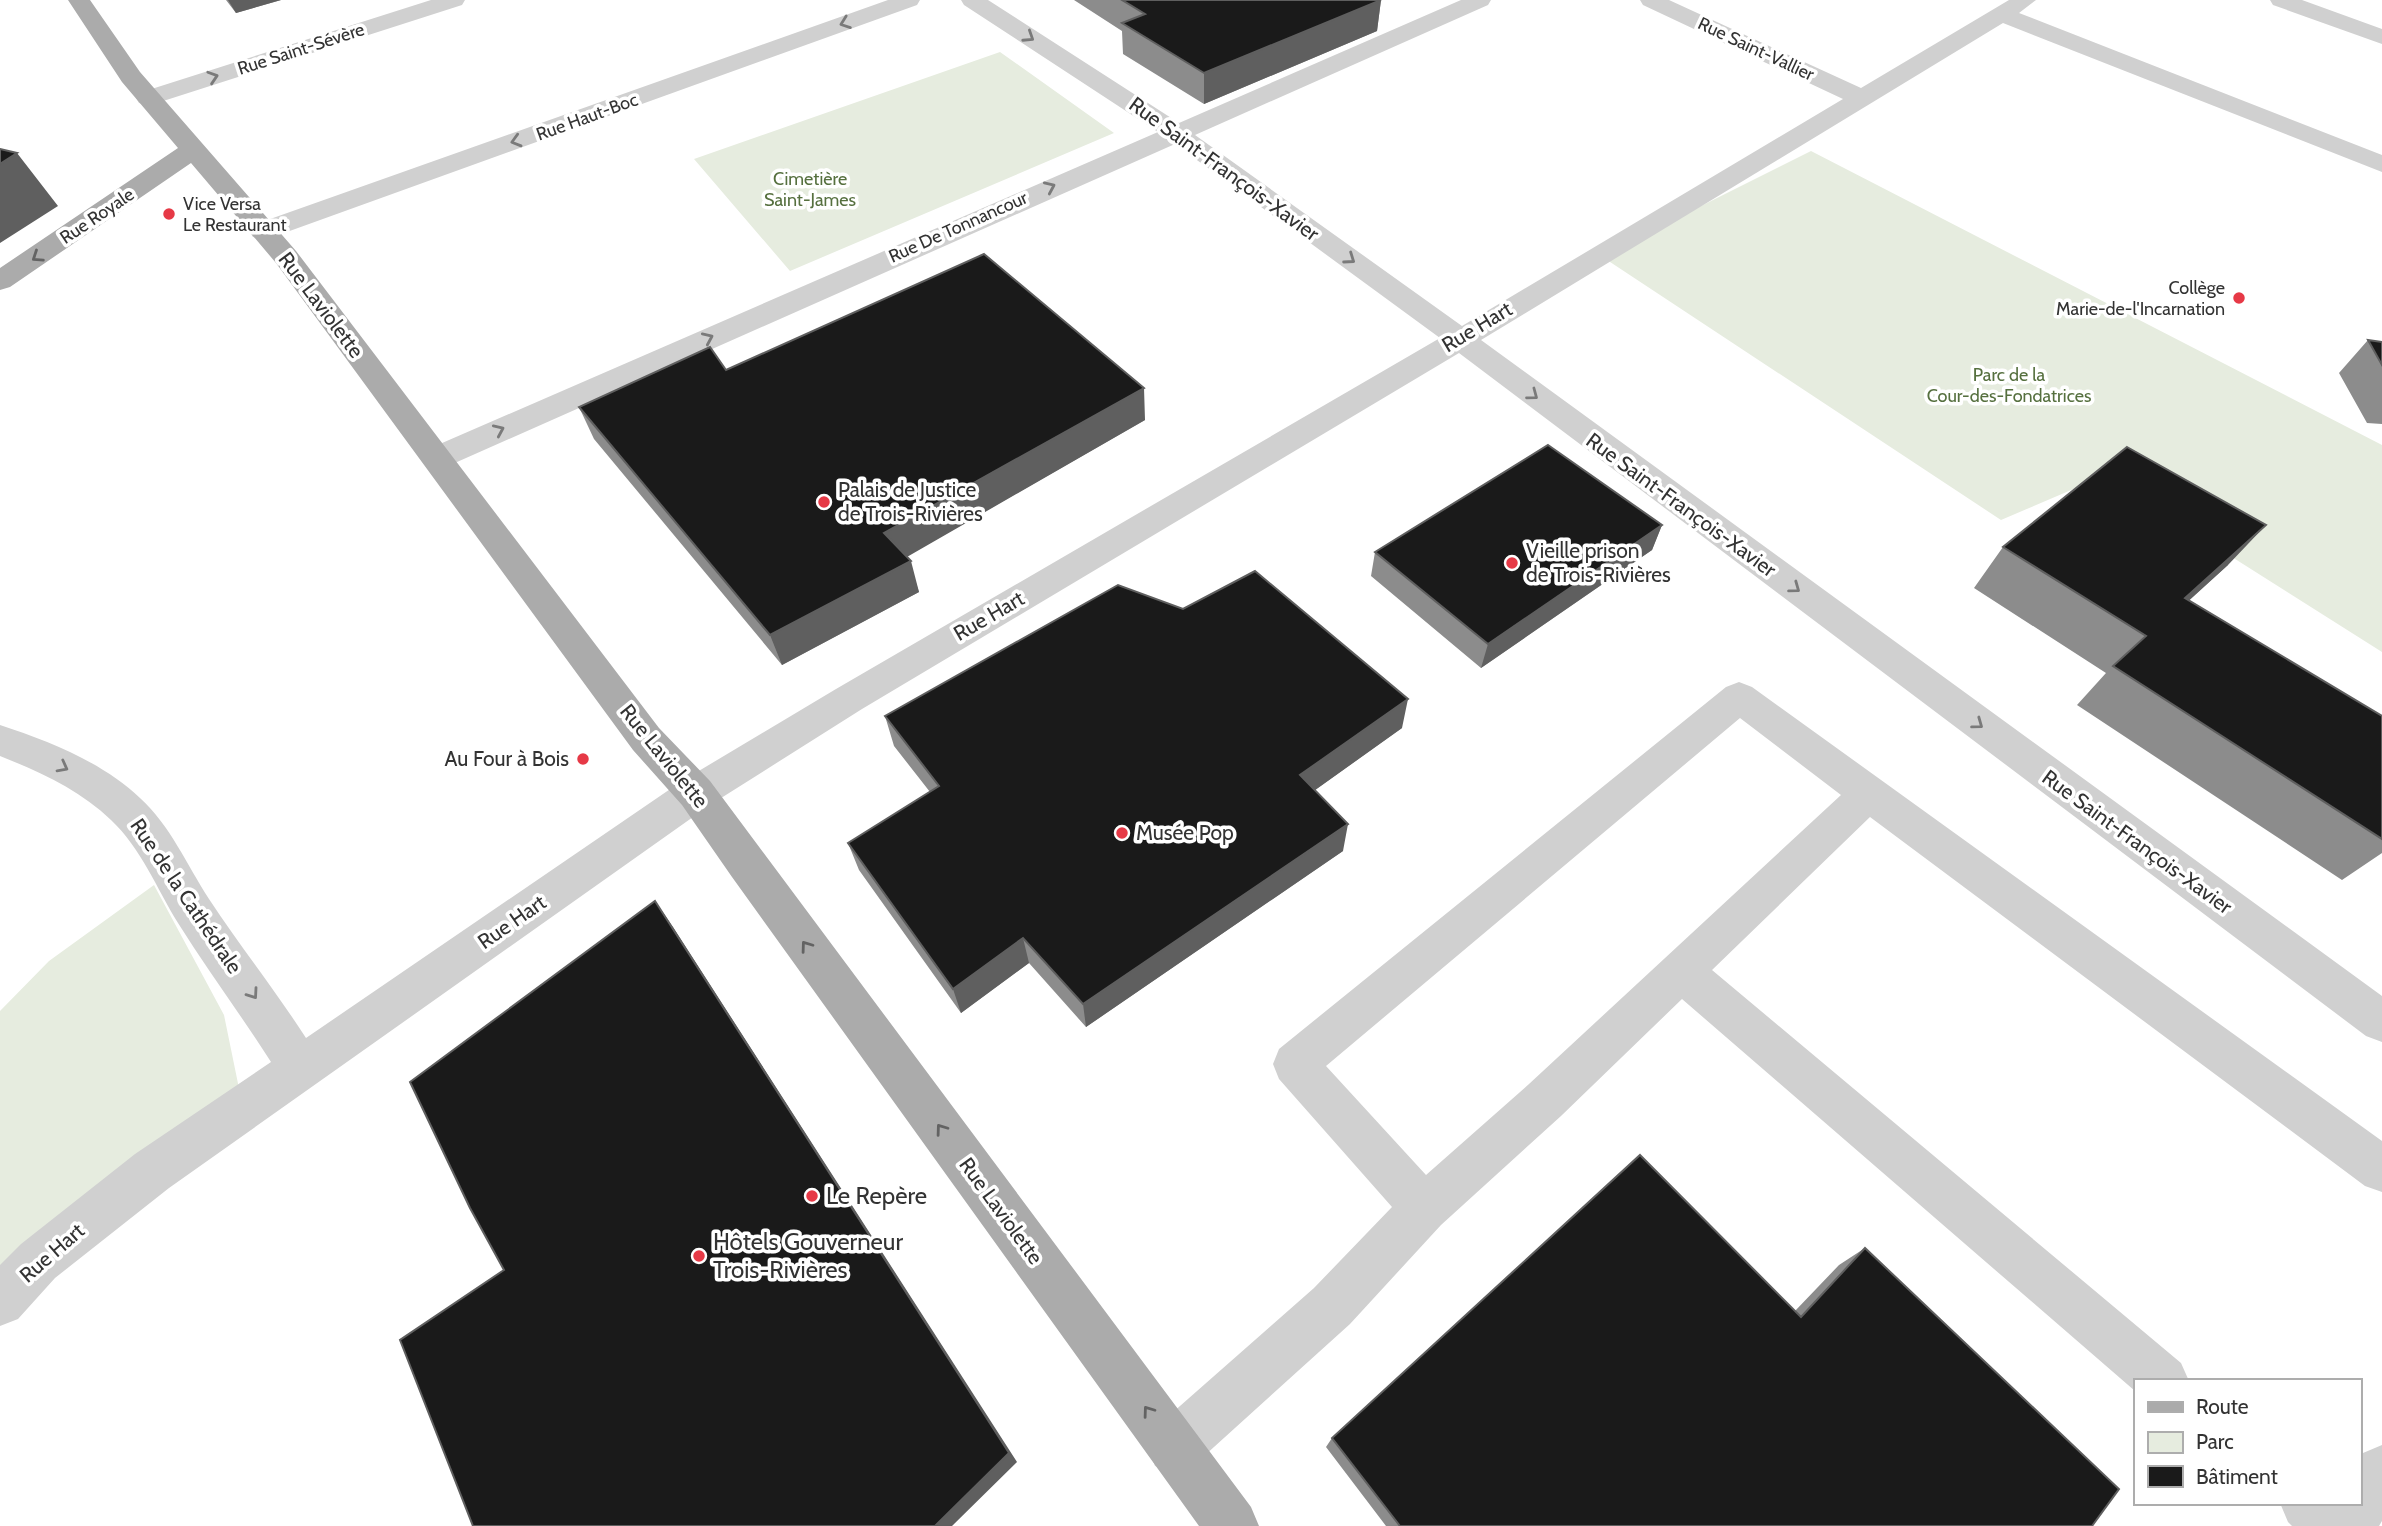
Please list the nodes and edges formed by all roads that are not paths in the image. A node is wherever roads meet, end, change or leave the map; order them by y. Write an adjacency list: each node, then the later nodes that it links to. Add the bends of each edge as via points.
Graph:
1 (79, 0): 14 (main road, Rue Laviolette)
2 (454, 0): 14 (street, Rue Saint-Sévère, one-way to 2)
3 (909, 0): 18 (street, Rue Haut-Boc, one-way to 18)
4 (972, 0): 15 (street, Rue Saint-François-Xavier, one-way to 15)
5 (1480, 0): 11 (street, Rue De Tonnancour)
6 (1651, 0): 13 (street, Rue Saint-Vallier)
7 (2025, 0): 9 (street, Rue Hart)
8 (2281, 0): 12 (street)
9 (2001, 14): 13 (street, Rue Hart); 17 (street)
10 (1392, 18): 11 (street)
11 (1413, 29): 15 (street, Rue De Tonnancour)
12 (2382, 37)
13 (1860, 97): 20 (street, Rue Hart)
14 (148, 98): 16 (main road, Rue Laviolette)
15 (1175, 134): 20 (street, Rue Saint-François-Xavier, one-way to 20); 21 (street, Rue De Tonnancour, one-way to 15)
16 (194, 149): 18 (main road, Rue Laviolette); 19 (main road, Rue Royale, one-way to 19)
17 (2382, 164)
18 (263, 231): 21 (main road, Rue Laviolette)
19 (0, 282)
20 (1459, 338): 23 (street, Rue Hart); 26 (street, Rue Saint-François-Xavier, one-way to 26)
21 (437, 458): 23 (main road, Rue Laviolette, via 646,739)
22 (0, 740): 27 (street, Rue de la Cathédrale, one-way to 27, via 94,784 127,809 159,850 182,892)
23 (696, 793): 27 (street, Rue Hart); 32 (main road, Rue Laviolette, one-way to 23)
24 (1868, 794): 25 (street); 28 (street); 29 (street, via 1739,697 1296,1064)
25 (1681, 971): 29 (street); 31 (street)
26 (2382, 1022)
27 (302, 1069): 30 (street, Rue Hart, via 152,1171 38,1261)
28 (2382, 1168)
29 (1424, 1208): 32 (street, via 1332,1306)
30 (0, 1301)
31 (2161, 1379)
32 (1174, 1447): 35 (main road, Rue Laviolette)
33 (2382, 1472): 37 (street)
34 (2309, 1505): 36 (street)
35 (1232, 1526)
36 (2334, 1526)
37 (2348, 1526)

